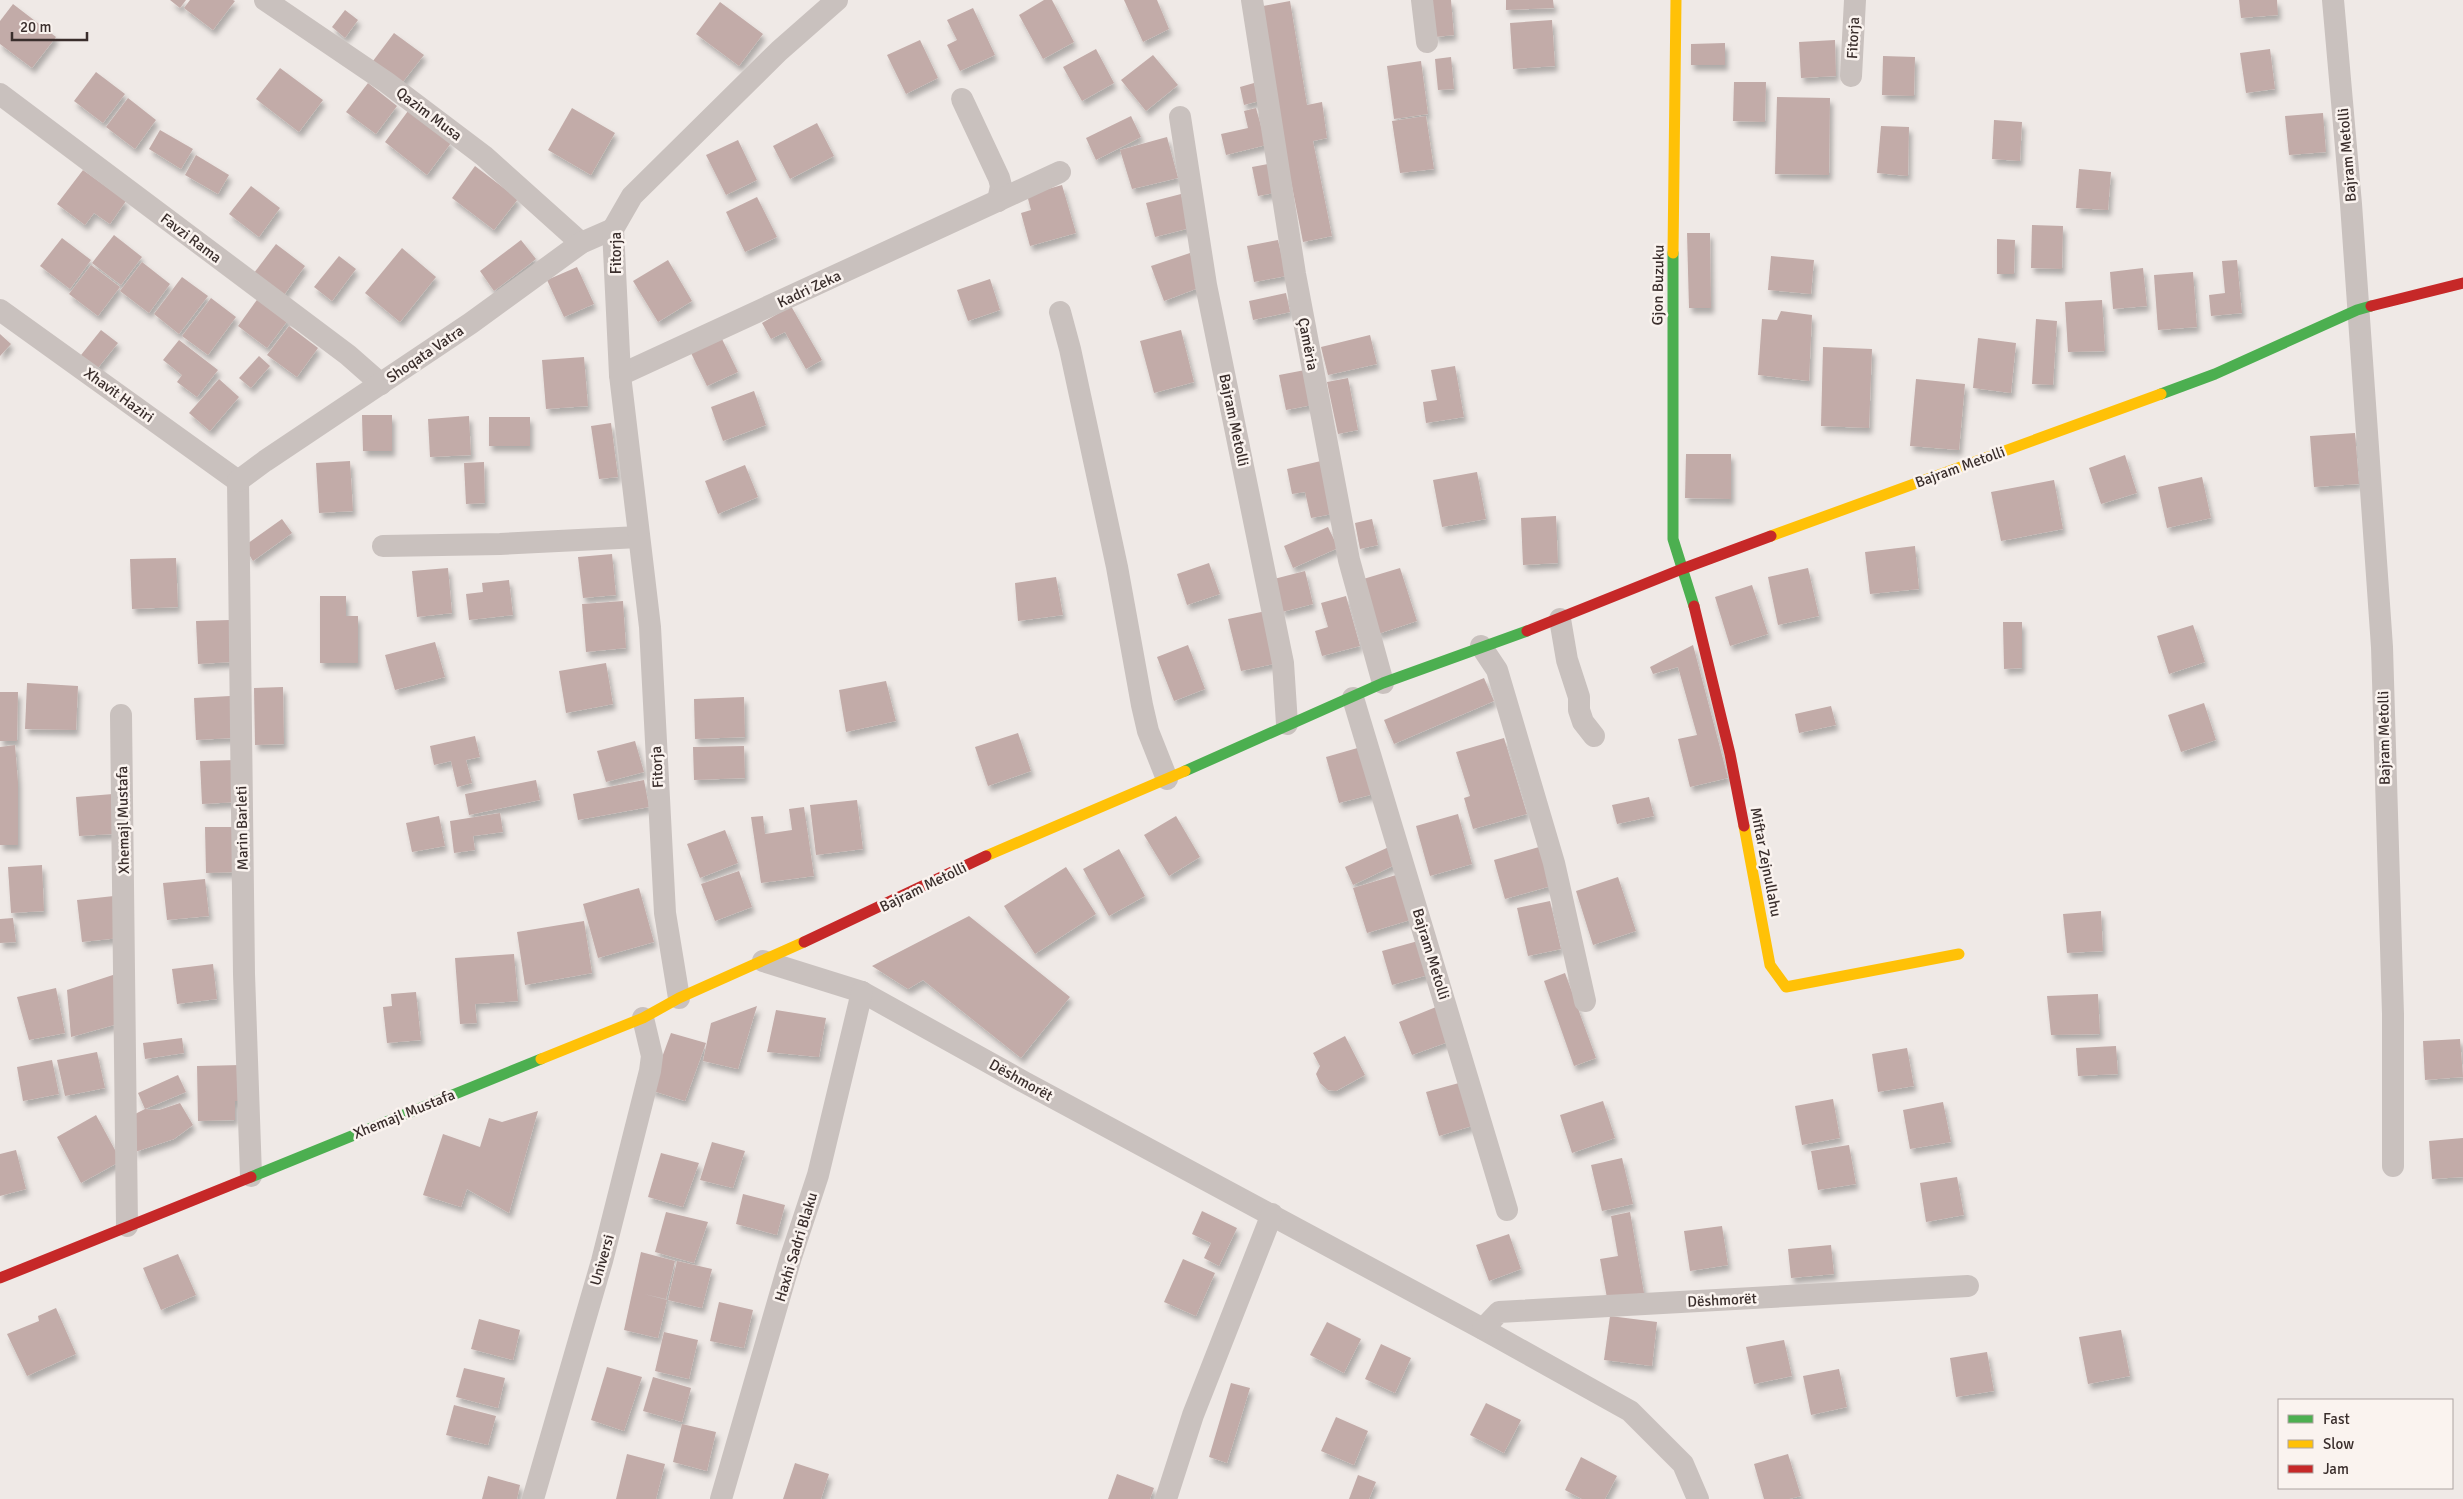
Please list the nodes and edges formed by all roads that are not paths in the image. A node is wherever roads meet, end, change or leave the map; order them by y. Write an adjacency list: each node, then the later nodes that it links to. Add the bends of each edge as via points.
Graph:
1 (265, 0): 16 (street, Qazim Musa, via 386,82 484,156)
2 (837, 0): 15 (street, Fitorja, via 779,51 632,196)
3 (1252, 0): 29 (street, Çamëria, via 1295,274 1346,541)
4 (1422, 0): 8 (street)
5 (1676, 0): 26 (main road, Gjon Buzuku, via 1673,539)
6 (1855, 0): 9 (street, Fitorja)
7 (2333, 0): 19 (street, Bajram Metolli)
8 (1427, 42)
9 (1851, 76)
10 (0, 94): 22 (street, Favzi Rama, via 348,355)
11 (962, 99): 14 (street, via 999,178)
12 (1180, 117): 32 (street, Bajram Metolli, via 1207,295 1240,442 1283,663)
13 (1060, 172): 14 (street, Kadri Zeka)
14 (998, 201): 21 (street, Kadri Zeka)
15 (613, 229): 16 (street, Shoqata Vatra); 21 (street, Fitorja)
16 (581, 243): 22 (street, Shoqata Vatra)
17 (2463, 283): 19 (main road, Bajram Metolli)
18 (0, 310): 23 (street, Xhavit Haziri)
19 (2357, 310): 26 (main road, Bajram Metolli, via 2215,374); 41 (street, Bajram Metolli, via 2382,647 2393,1014)
20 (1060, 312): 34 (street, via 1117,567 1142,705 1148,731)
21 (620, 375): 24 (street, Fitorja)
22 (381, 384): 23 (street, Shoqata Vatra)
23 (238, 481): 42 (street, Marin Barleti, via 244,974)
24 (639, 536): 25 (street, via 500,544); 38 (street, Fitorja, via 650,627 665,913)
25 (383, 546)
26 (1682, 569): 27 (main road, Bajram Metolli); 35 (main road, Miftar Zejnullahu, via 1730,754 1770,965 1786,987)
27 (1560, 619): 28 (main road, Bajram Metolli); 33 (street, via 1567,660 1579,697 1579,710 1583,722)
28 (1481, 646): 29 (main road, Bajram Metolli); 39 (street, via 1497,670 1551,853)
29 (1383, 684): 30 (main road, Bajram Metolli)
30 (1353, 698): 32 (main road, Bajram Metolli); 43 (street, Bajram Metolli)
31 (121, 715): 45 (street, Xhemajl Mustafa)
32 (1287, 724): 34 (main road, Bajram Metolli)
33 (1594, 736)
34 (1167, 779): 36 (main road, Bajram Metolli, via 1009,845)
35 (1958, 954)
36 (763, 961): 37 (street, Dëshmorët); 38 (main road, Bajram Metolli)
37 (862, 992): 44 (street, Dëshmorët, via 1032,1087); 50 (street, Haxhi Sadri Blaku, via 818,1176 791,1257)
38 (679, 998): 40 (main road, Xhemajl Mustafa)
39 (1586, 1001)
40 (643, 1018): 42 (main road, Xhemajl Mustafa); 49 (street, Universi, via 652,1056 650,1071 602,1261)
41 (2393, 1166)
42 (251, 1176): 45 (main road, Xhemajl Mustafa)
43 (1507, 1210)
44 (1272, 1214): 48 (street, Dëshmorët); 51 (street, via 1192,1415)
45 (127, 1226): 46 (main road, Xhemajl Mustafa)
46 (0, 1278)
47 (1968, 1286): 48 (street, Dëshmorët, via 1499,1312)
48 (1483, 1328): 52 (street, Dëshmorët, via 1630,1411 1683,1464)
49 (532, 1499)
50 (721, 1499)
51 (1166, 1499)
52 (1698, 1499)

